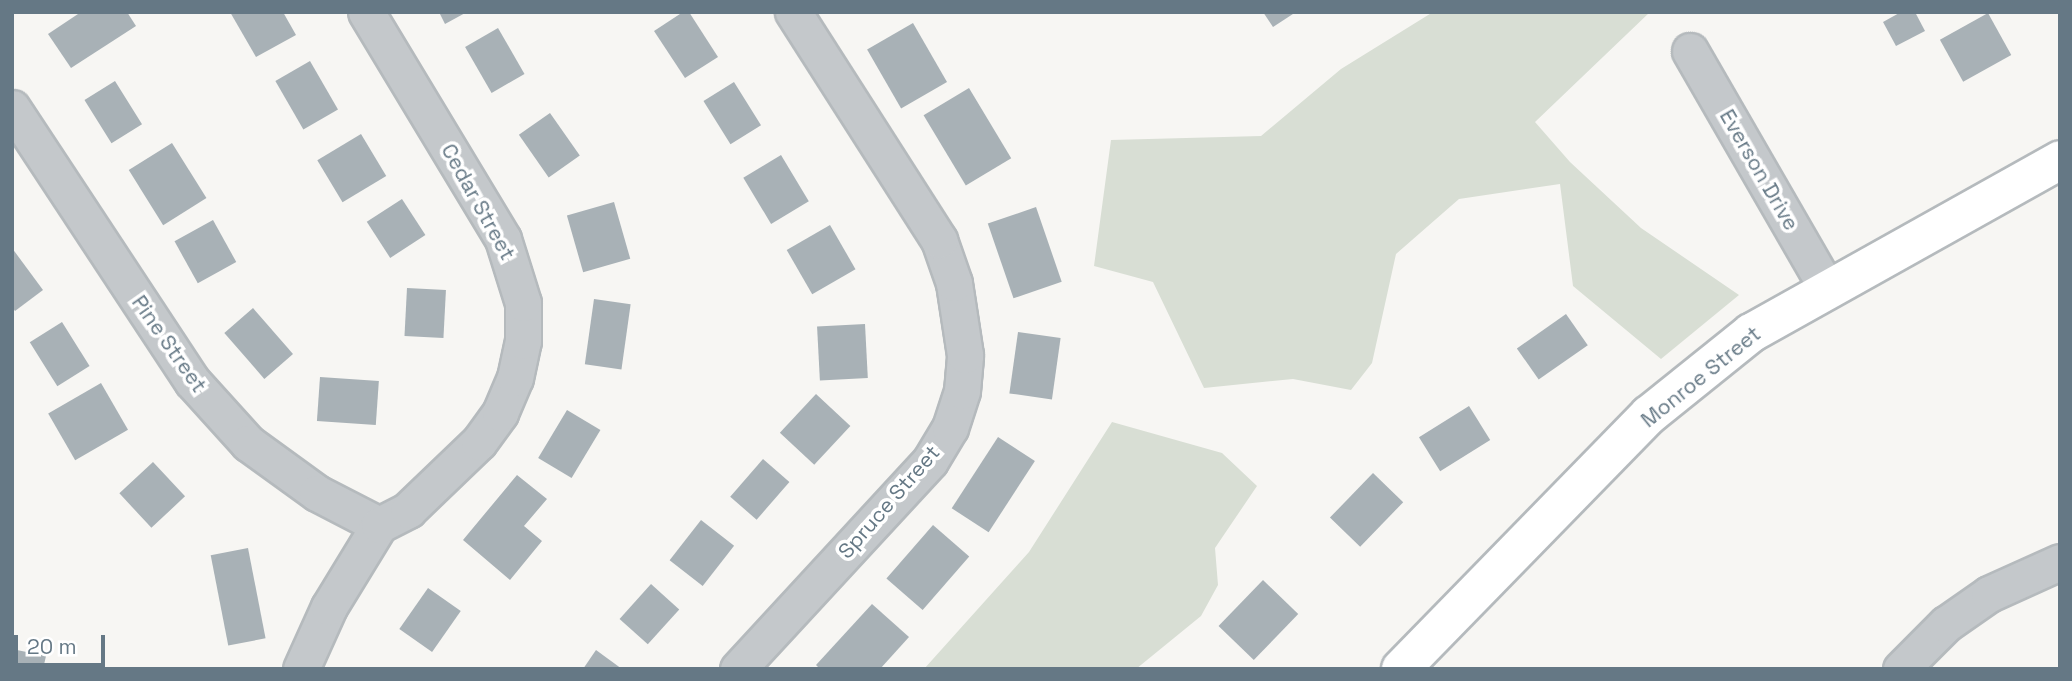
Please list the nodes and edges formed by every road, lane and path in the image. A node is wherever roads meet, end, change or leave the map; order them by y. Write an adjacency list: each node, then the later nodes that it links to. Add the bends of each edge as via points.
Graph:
1 (366, 12): 7 (street, Cedar Street, via 503,239 523,303 523,341 515,378 500,413 480,442 408,510)
2 (793, 12): 10 (street, Spruce Street, via 939,240 954,284 965,355 954,416 930,461)
3 (1690, 51): 6 (street, Everson Drive)
4 (12, 108): 7 (street, Pine Street, via 192,381 248,443 317,493)
5 (2060, 160): 6 (main road, Monroe Street)
6 (1828, 290): 11 (main road, Monroe Street, via 1751,333 1649,415)
7 (379, 525): 9 (street, via 329,607)
8 (2060, 562): 12 (street, via 1989,594 1946,624)
9 (301, 669)
10 (738, 669)
11 (1401, 669)
12 (1901, 669)

